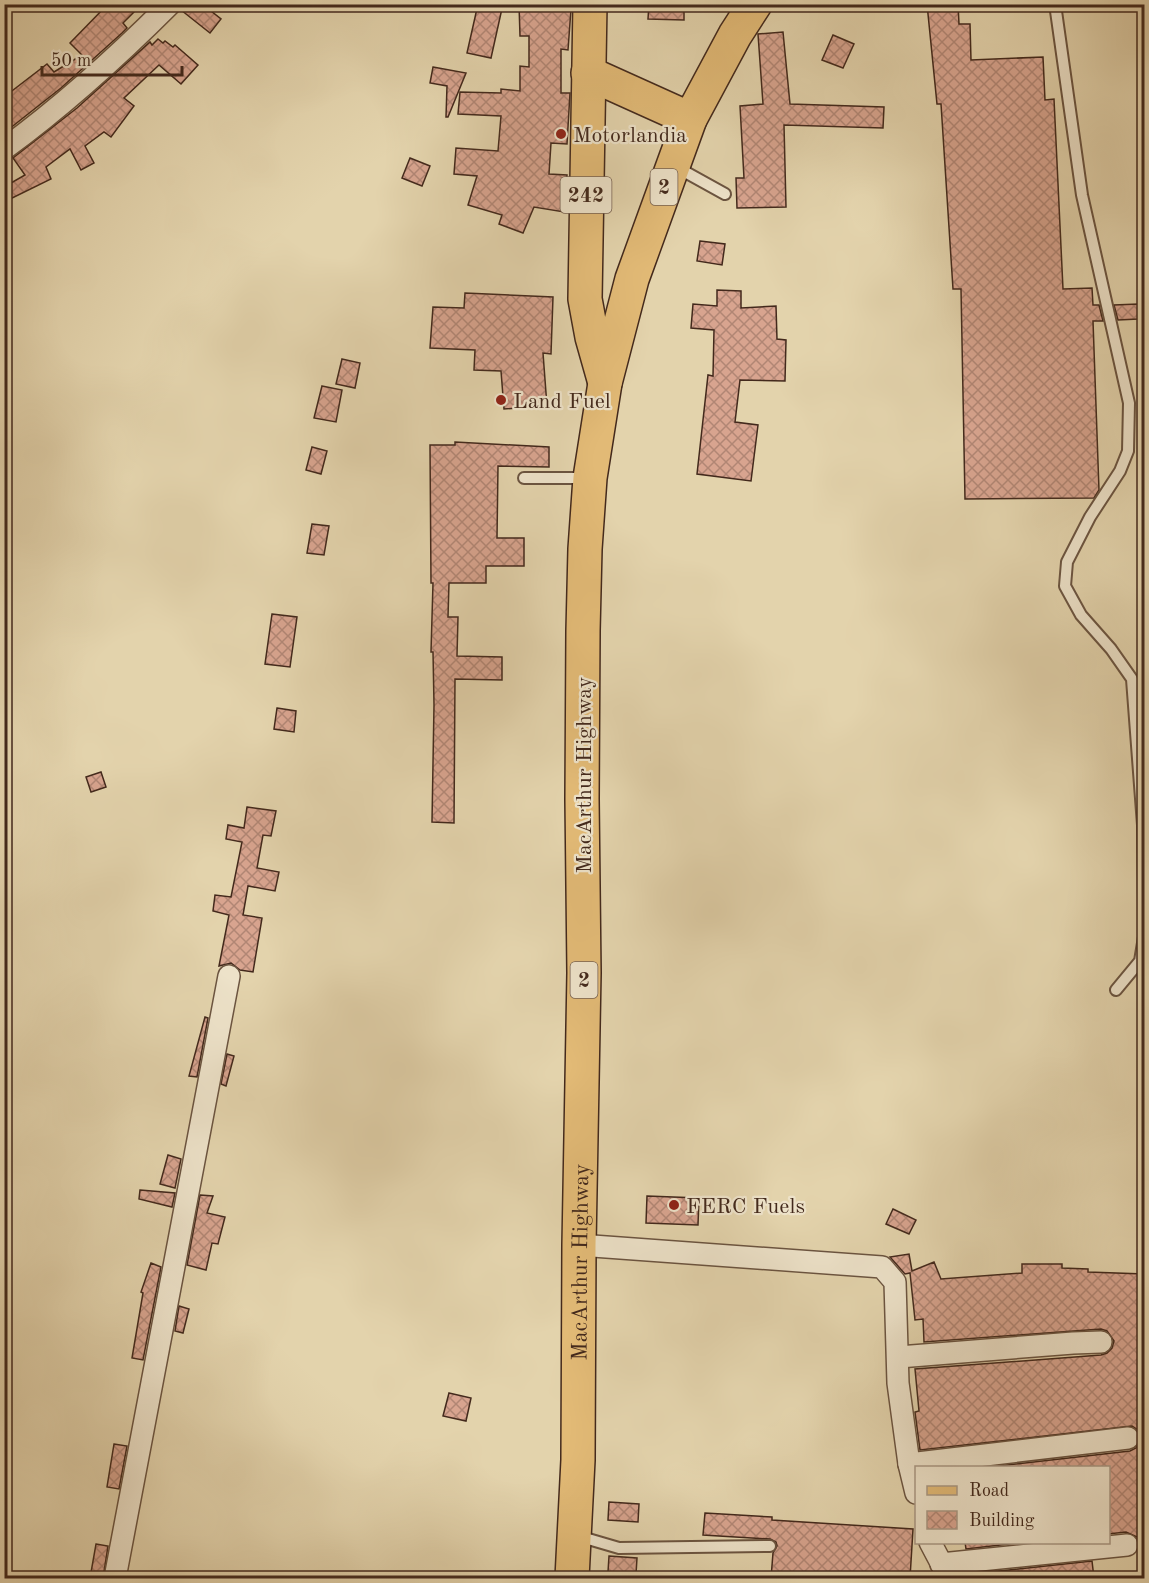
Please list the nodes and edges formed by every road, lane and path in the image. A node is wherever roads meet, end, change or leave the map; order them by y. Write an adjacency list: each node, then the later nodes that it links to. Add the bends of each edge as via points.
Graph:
1 (170, 4): 7 (street, via 35,127)
2 (590, 4): 5 (main road, 242)
3 (755, 4): 6 (main road, MacArthur Highway / 2)
4 (1055, 4): 13 (lane, via 1082,195 1129,404 1128,451 1067,562 1065,586 1081,615 1132,679 1143,825)
5 (588, 73): 6 (main road); 10 (main road, 242, via 585,299)
6 (690, 119): 8 (main road, MacArthur Highway / 2)
7 (4, 149)
8 (672, 164): 9 (lane); 10 (main road, MacArthur Highway / 2, via 632,279)
9 (725, 194)
10 (605, 383): 12 (main road, MacArthur Highway / 2)
11 (524, 478): 12 (lane)
12 (590, 478): 17 (main road, MacArthur Highway / 2, via 583,631 584,973)
13 (1144, 903)
14 (1144, 937): 16 (lane, via 1140,962)
15 (229, 976): 28 (street)
16 (1116, 990)
17 (579, 1245): 19 (street, via 882,1267 895,1282); 23 (main road, MacArthur Highway / 2)
18 (1101, 1342): 19 (street)
19 (899, 1357): 21 (street, via 898,1383)
20 (1128, 1438): 21 (street)
21 (909, 1464): 22 (street)
22 (915, 1489)
23 (575, 1535): 26 (lane, via 619,1548); 29 (main road, MacArthur Highway / 2)
24 (931, 1544): 27 (street)
25 (1127, 1545): 27 (street)
26 (770, 1546)
27 (945, 1571)
28 (115, 1578)
29 (572, 1578)

